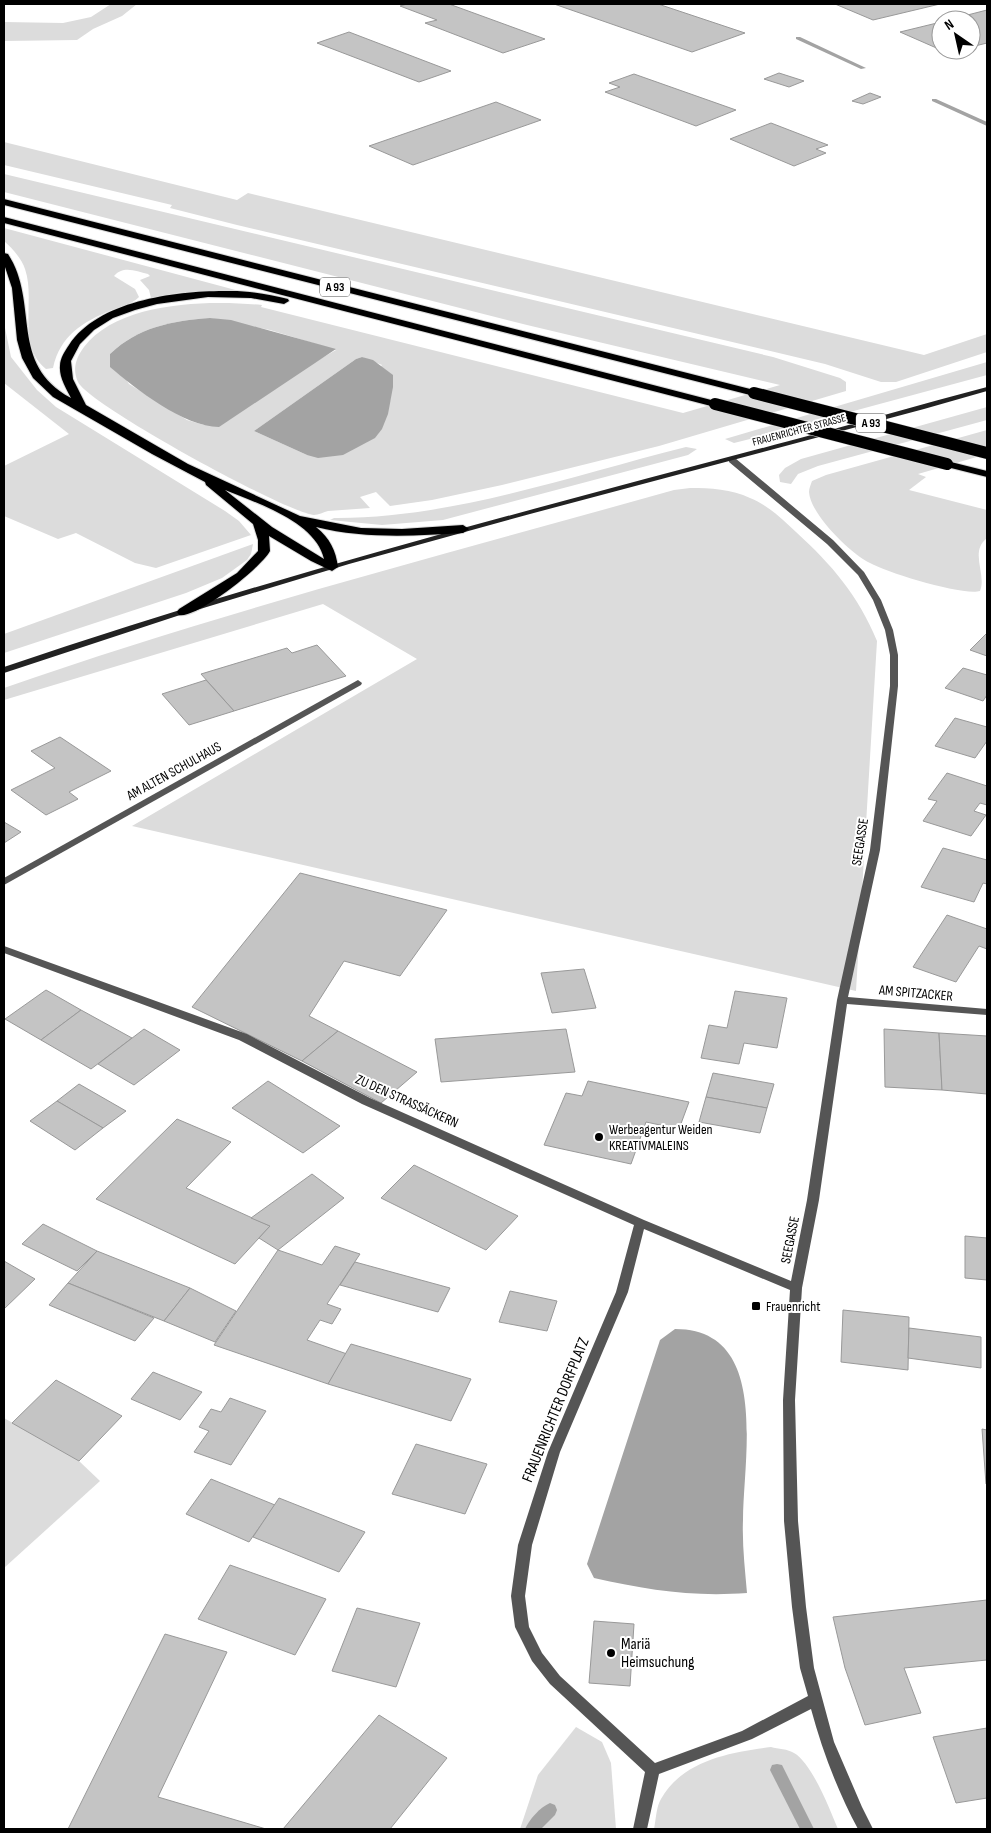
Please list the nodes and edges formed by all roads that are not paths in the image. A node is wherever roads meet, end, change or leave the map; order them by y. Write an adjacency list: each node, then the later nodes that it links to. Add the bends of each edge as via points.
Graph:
1 (4, 202): 7 (highway, A 93, bridge)
2 (4, 220): 4 (highway, A 93)
3 (4, 256): 6 (highway, via 12,270 15,333 23,358 52,391)
4 (418, 327): 6 (highway, via 251,295 196,295 165,299 98,321 80,336 67,356 65,368); 10 (highway, A 93, bridge)
5 (987, 389): 8 (main road, FRAUENRICHTER STRASSE)
6 (81, 407): 9 (highway)
7 (987, 454)
8 (732, 460): 13 (main road, FRAUENRICHTER STRASSE); 20 (street, SEEGASSE, via 830,542 861,574 877,600 889,630 894,655 894,686 875,850)
9 (199, 474): 11 (highway); 12 (highway)
10 (987, 474)
11 (282, 512): 13 (highway, via 340,529 399,532); 14 (highway, via 313,531 324,542 330,552)
12 (259, 524): 14 (highway); 15 (highway, via 266,542 259,559 234,580)
13 (463, 529): 14 (main road, FRAUENRICHTER STRASSE)
14 (332, 567): 15 (main road, FRAUENRICHTER STRASSE)
15 (183, 612): 16 (main road, FRAUENRICHTER STRASSE)
16 (4, 670)
17 (358, 683): 18 (street, AM ALTEN SCHULHAUS)
18 (4, 882)
19 (4, 949): 22 (street, ZU DEN STRASSÄCKERN, via 243,1037 366,1101)
20 (842, 1000): 21 (street, AM SPITZACKER); 23 (street, SEEGASSE, via 814,1200)
21 (987, 1012)
22 (640, 1223): 23 (street, ZU DEN STRASSÄCKERN); 25 (street, FRAUENRICHTER DORFPLATZ, via 622,1292 554,1452 525,1545 518,1596 522,1627 537,1657 555,1680)
23 (796, 1288): 24 (street, via 789,1400 791,1521 802,1633)
24 (816, 1699): 25 (street, via 747,1735); 27 (street, via 828,1742)
25 (653, 1770): 26 (street)
26 (640, 1829)
27 (866, 1829)

